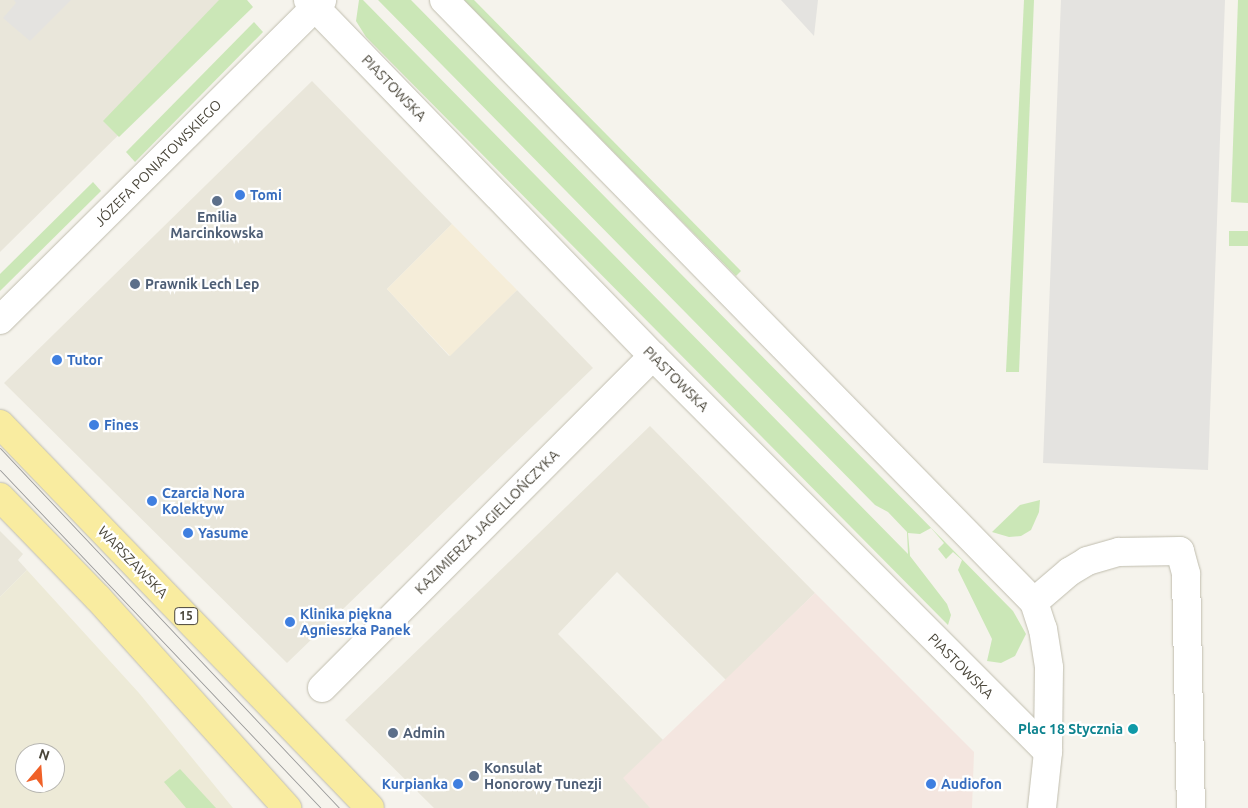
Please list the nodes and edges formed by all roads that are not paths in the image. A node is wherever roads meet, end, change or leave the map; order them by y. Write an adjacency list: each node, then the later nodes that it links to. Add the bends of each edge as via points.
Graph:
1 (444, 0): 7 (street)
2 (315, 2): 3 (street, JÓZEFA PONIATOWSKIEGO); 4 (street, PIASTOWSKA)
3 (0, 320)
4 (653, 356): 8 (street, KAZIMIERZA JAGIELLOŃCZYKA); 9 (street, PIASTOWSKA)
5 (0, 424): 11 (main road, WARSZAWSKA / 15)
6 (0, 497): 10 (main road, via 105,605)
7 (1034, 602): 9 (street, via 1043,629 1048,668); 13 (street, via 1087,561 1119,552 1180,552 1186,574)
8 (322, 688)
9 (1048, 752): 12 (street)
10 (287, 808)
11 (370, 808)
12 (1042, 808)
13 (1191, 808)

